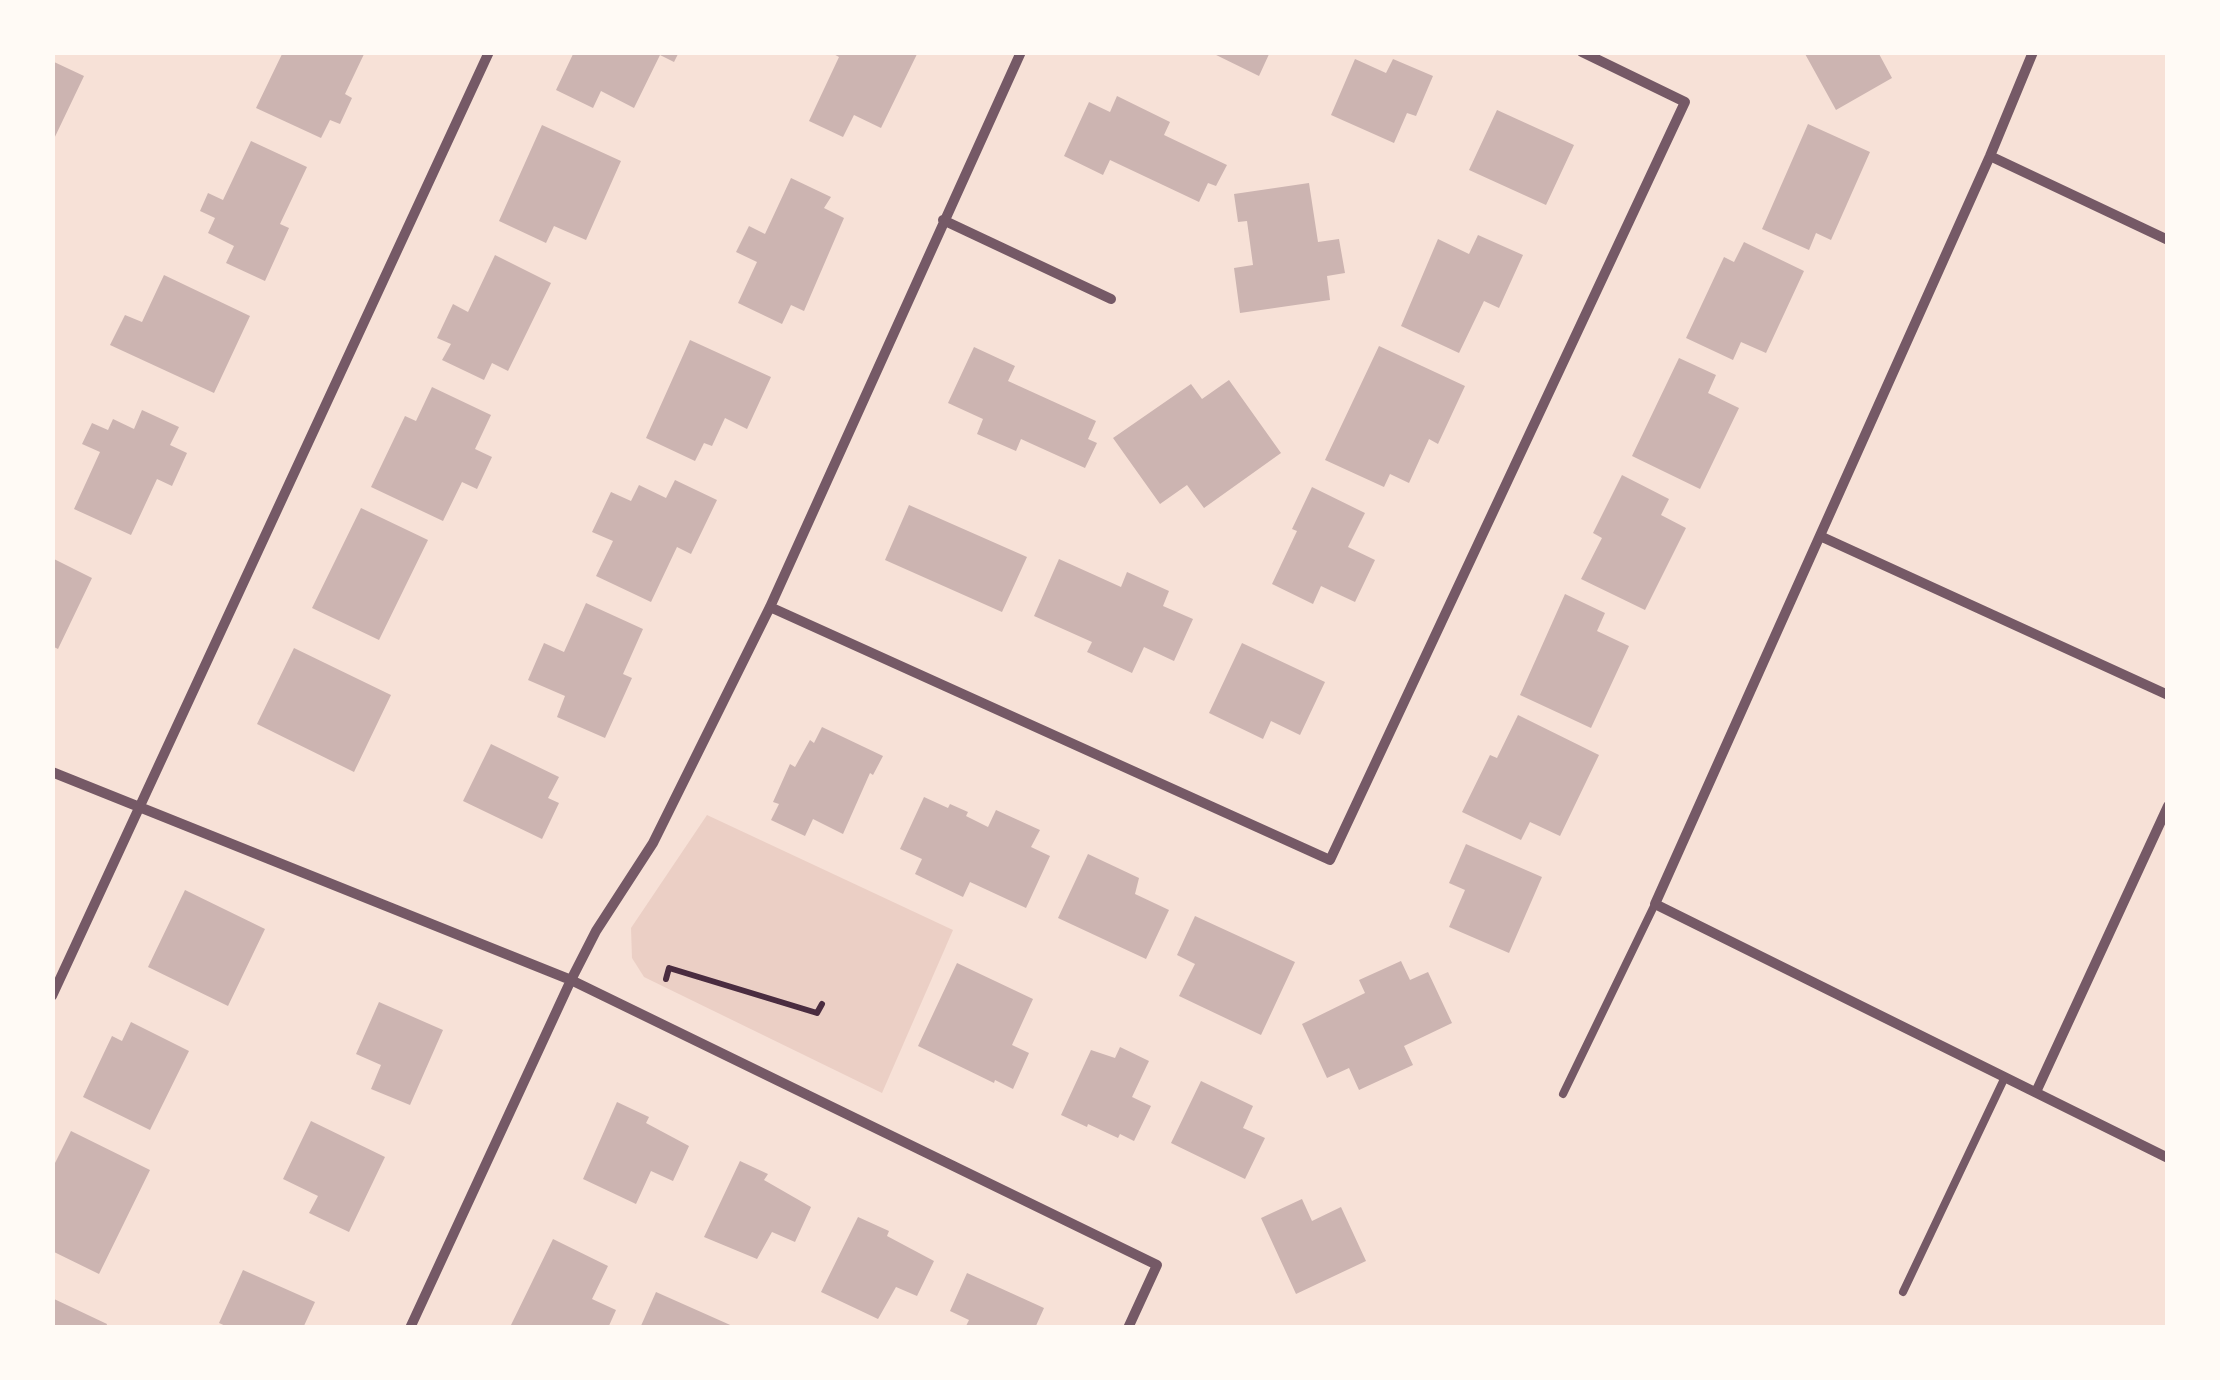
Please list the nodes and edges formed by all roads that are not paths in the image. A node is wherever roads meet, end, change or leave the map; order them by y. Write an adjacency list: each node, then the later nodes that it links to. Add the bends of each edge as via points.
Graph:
1 (489, 52): 13 (street)
2 (1021, 52): 6 (street)
3 (1582, 52): 10 (street, via 1685,102 1330,860)
4 (2033, 52): 5 (street)
5 (1990, 156): 7 (street); 9 (street)
6 (943, 220): 8 (street); 10 (street)
7 (2168, 240)
8 (1111, 299)
9 (1820, 536): 11 (street); 15 (street)
10 (770, 607): 16 (street, via 653,843)
11 (2168, 694)
12 (52, 772): 13 (street)
13 (140, 804): 16 (street); 17 (street)
14 (2168, 806): 19 (street)
15 (1655, 904): 18 (street); 20 (lane)
16 (570, 980): 23 (street); 24 (street, via 1157,1265)
17 (52, 996)
18 (2005, 1077): 19 (street); 22 (lane)
19 (2036, 1092): 21 (street)
20 (1563, 1094)
21 (2168, 1158)
22 (1903, 1292)
23 (410, 1328)
24 (1128, 1328)

